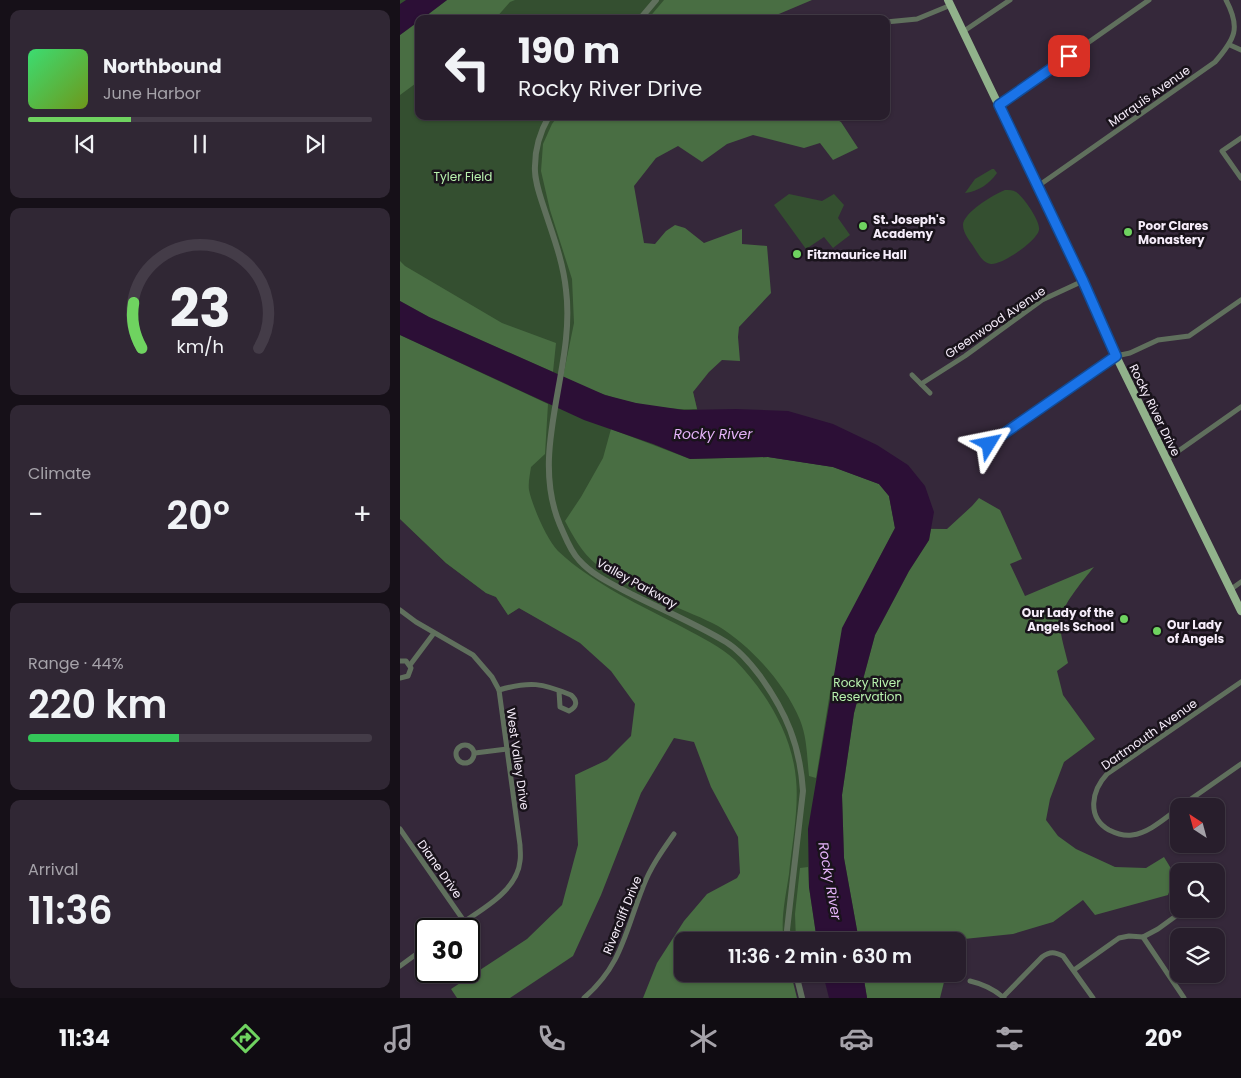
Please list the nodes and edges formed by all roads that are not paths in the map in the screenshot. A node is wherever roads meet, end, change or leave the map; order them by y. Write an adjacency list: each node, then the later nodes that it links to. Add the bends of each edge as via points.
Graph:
1 (656, 0): 6 (street)
2 (1010, 0): 8 (street)
3 (1149, 0): 11 (street)
4 (1226, 0): 9 (street, via 1234,14 1236,27)
5 (950, 3): 7 (street, via 917,19); 8 (main road, Rocky River Drive)
6 (643, 15)
7 (890, 22)
8 (964, 31): 11 (main road, Rocky River Drive)
9 (1230, 45): 10 (street); 15 (street, Marquis Avenue, via 1215,62)
10 (1241, 50)
11 (999, 105): 15 (main road, Rocky River Drive)
12 (547, 120): 46 (street, Valley Parkway, via 540,136 534,168 564,274 568,314 548,458 559,522 578,559 592,572 728,643 750,664 777,700 797,749 803,791)
13 (1241, 138): 14 (street, via 1222,151)
14 (1241, 178)
15 (1038, 186): 16 (main road, Rocky River Drive)
16 (1083, 281): 18 (main road, Rocky River Drive); 20 (street, Greenwood Avenue, via 1042,300)
17 (1241, 300): 18 (street, via 1189,336 1158,340)
18 (1116, 356): 23 (street); 24 (main road, Rocky River Drive)
19 (912, 376): 20 (street)
20 (920, 384): 21 (street)
21 (930, 393)
22 (1241, 407): 24 (street)
23 (989, 444)
24 (1167, 459): 26 (main road, Rocky River Drive)
25 (1241, 582): 26 (street)
26 (1230, 590): 28 (main road, Rocky River Drive)
27 (400, 610): 29 (street, West Valley Drive)
28 (1241, 611)
29 (434, 633): 31 (street); 34 (street, West Valley Drive, via 472,655 485,667)
30 (400, 661): 31 (street)
31 (410, 665): 32 (street, via 410,674)
32 (400, 678)
33 (1241, 682): 40 (street, Dartmouth Avenue, via 1108,774 1099,782 1094,794 1093,807 1097,817 1104,827 1115,833 1131,836 1149,829)
34 (499, 690): 35 (street, via 528,683); 36 (street, West Valley Drive)
35 (559, 691)
36 (507, 749): 37 (street); 44 (street, West Valley Drive, via 520,862 514,879 502,894)
37 (474, 753)
38 (1241, 764): 39 (street)
39 (1193, 798)
40 (1170, 814)
41 (400, 830): 43 (street, Diane Drive)
42 (674, 834): 53 (street, Rivercliff Drive, via 644,885 617,958)
43 (462, 918)
44 (468, 918)
45 (1173, 918): 47 (street)
46 (787, 932)
47 (1143, 937): 50 (street, via 1119,938); 57 (street)
48 (415, 955): 49 (street)
49 (400, 966)
50 (1074, 970): 55 (street, via 1063,956 1056,952 1048,953); 56 (street)
51 (970, 981): 55 (street, via 985,985)
52 (798, 982): 54 (street)
53 (584, 998)
54 (802, 998)
55 (1003, 998)
56 (1093, 998)
57 (1184, 998)

